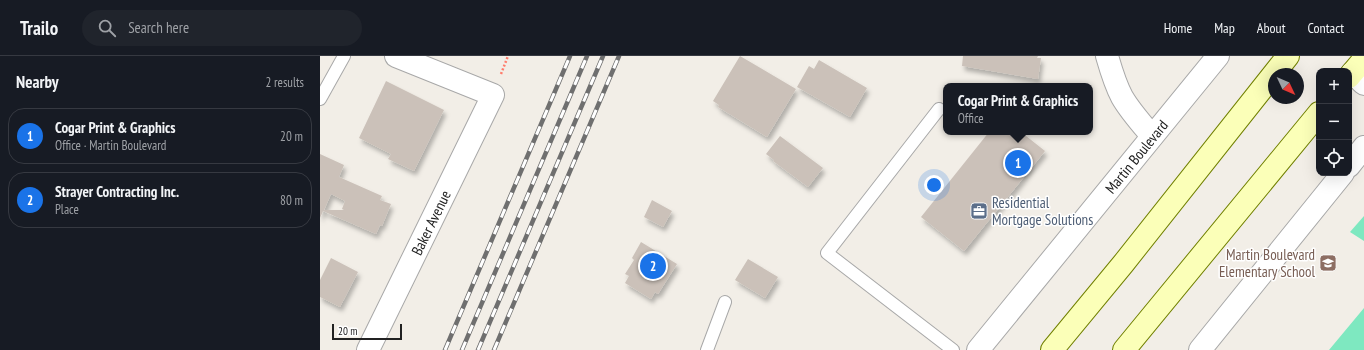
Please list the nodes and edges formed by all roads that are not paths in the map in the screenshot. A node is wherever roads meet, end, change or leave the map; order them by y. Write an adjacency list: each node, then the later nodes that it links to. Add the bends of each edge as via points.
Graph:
1 (344, 56): 6 (lane)
2 (396, 56): 14 (street, Baker Avenue, via 493,95)
3 (1107, 56): 9 (street, via 1122,96)
4 (1218, 56): 9 (street, Martin Boulevard)
5 (1288, 56): 18 (main road, via 1124,264)
6 (320, 99)
7 (939, 109): 16 (lane, via 826,253)
8 (1316, 117): 19 (main road)
9 (1152, 136): 17 (street, Martin Boulevard)
10 (1364, 148): 11 (street)
11 (1352, 162)
12 (1341, 176): 20 (street)
13 (725, 302): 15 (lane)
14 (368, 350)
15 (706, 350)
16 (953, 350)
17 (978, 350)
18 (1052, 350)
19 (1124, 350)
20 (1200, 350)

